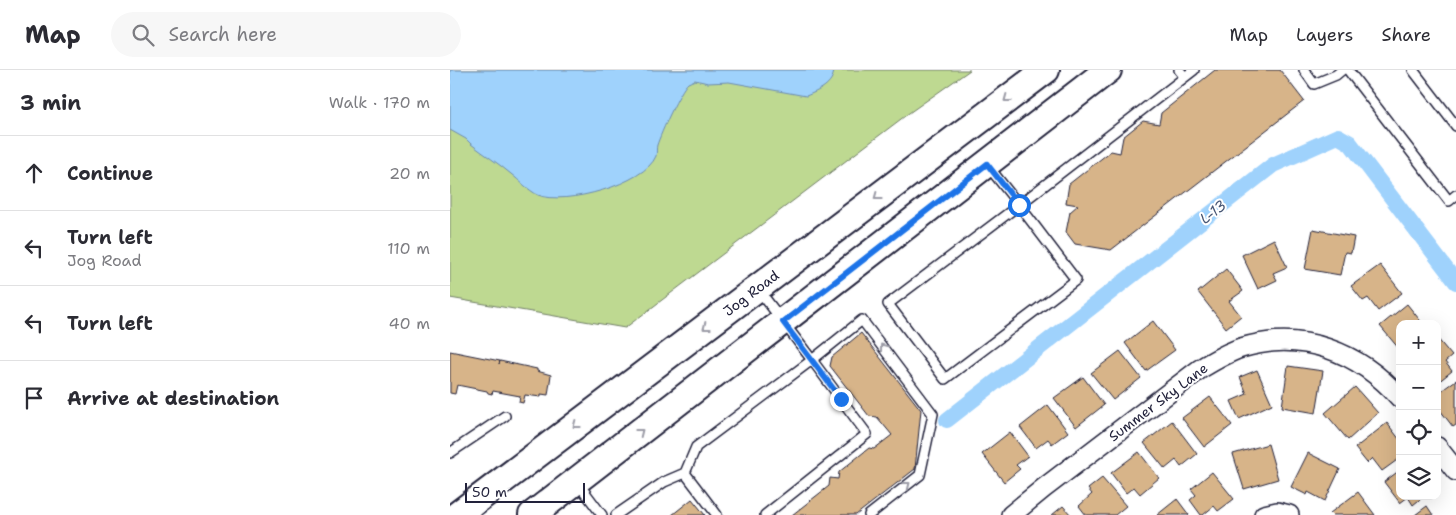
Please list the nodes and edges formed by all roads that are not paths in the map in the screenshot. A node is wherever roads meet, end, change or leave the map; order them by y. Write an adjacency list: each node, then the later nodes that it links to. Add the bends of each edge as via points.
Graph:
1 (1046, 70): 13 (main road, Jog Road, one-way to 13)
2 (1108, 70): 10 (main road)
3 (1194, 70): 8 (lane)
4 (1304, 70): 5 (lane, via 1314,84)
5 (1342, 70)
6 (1348, 70): 11 (lane, via 1449,201)
7 (1414, 70): 9 (lane)
8 (1182, 73): 12 (lane)
9 (1456, 126)
10 (987, 164): 12 (lane); 14 (main road)
11 (1456, 195)
12 (1019, 205): 12 (lane, via 888,304 945,379 1076,280)
13 (757, 288): 14 (lane); 23 (main road, Jog Road, one-way to 23)
14 (783, 322): 15 (lane); 22 (main road, one-way to 14)
15 (812, 360): 20 (lane, via 696,447); 28 (lane, via 867,434); 29 (lane, one-way to 15, via 920,475 933,414 862,320)
16 (1396, 394): 30 (street, Summer Sky Lane, via 1365,366 1323,346 1276,342 1242,348 1200,369)
17 (505, 416): 19 (lane)
18 (1441, 452): 21 (street)
19 (450, 453)
20 (685, 472): 26 (lane, via 664,482); 27 (lane)
21 (1456, 472)
22 (576, 481): 24 (main road); 25 (lane)
23 (456, 515)
24 (532, 515)
25 (602, 515)
26 (616, 515)
27 (717, 515)
28 (765, 515)
29 (869, 515)
30 (1012, 515)
31 (1264, 515): 32 (street, via 1277,512)
32 (1289, 515)

